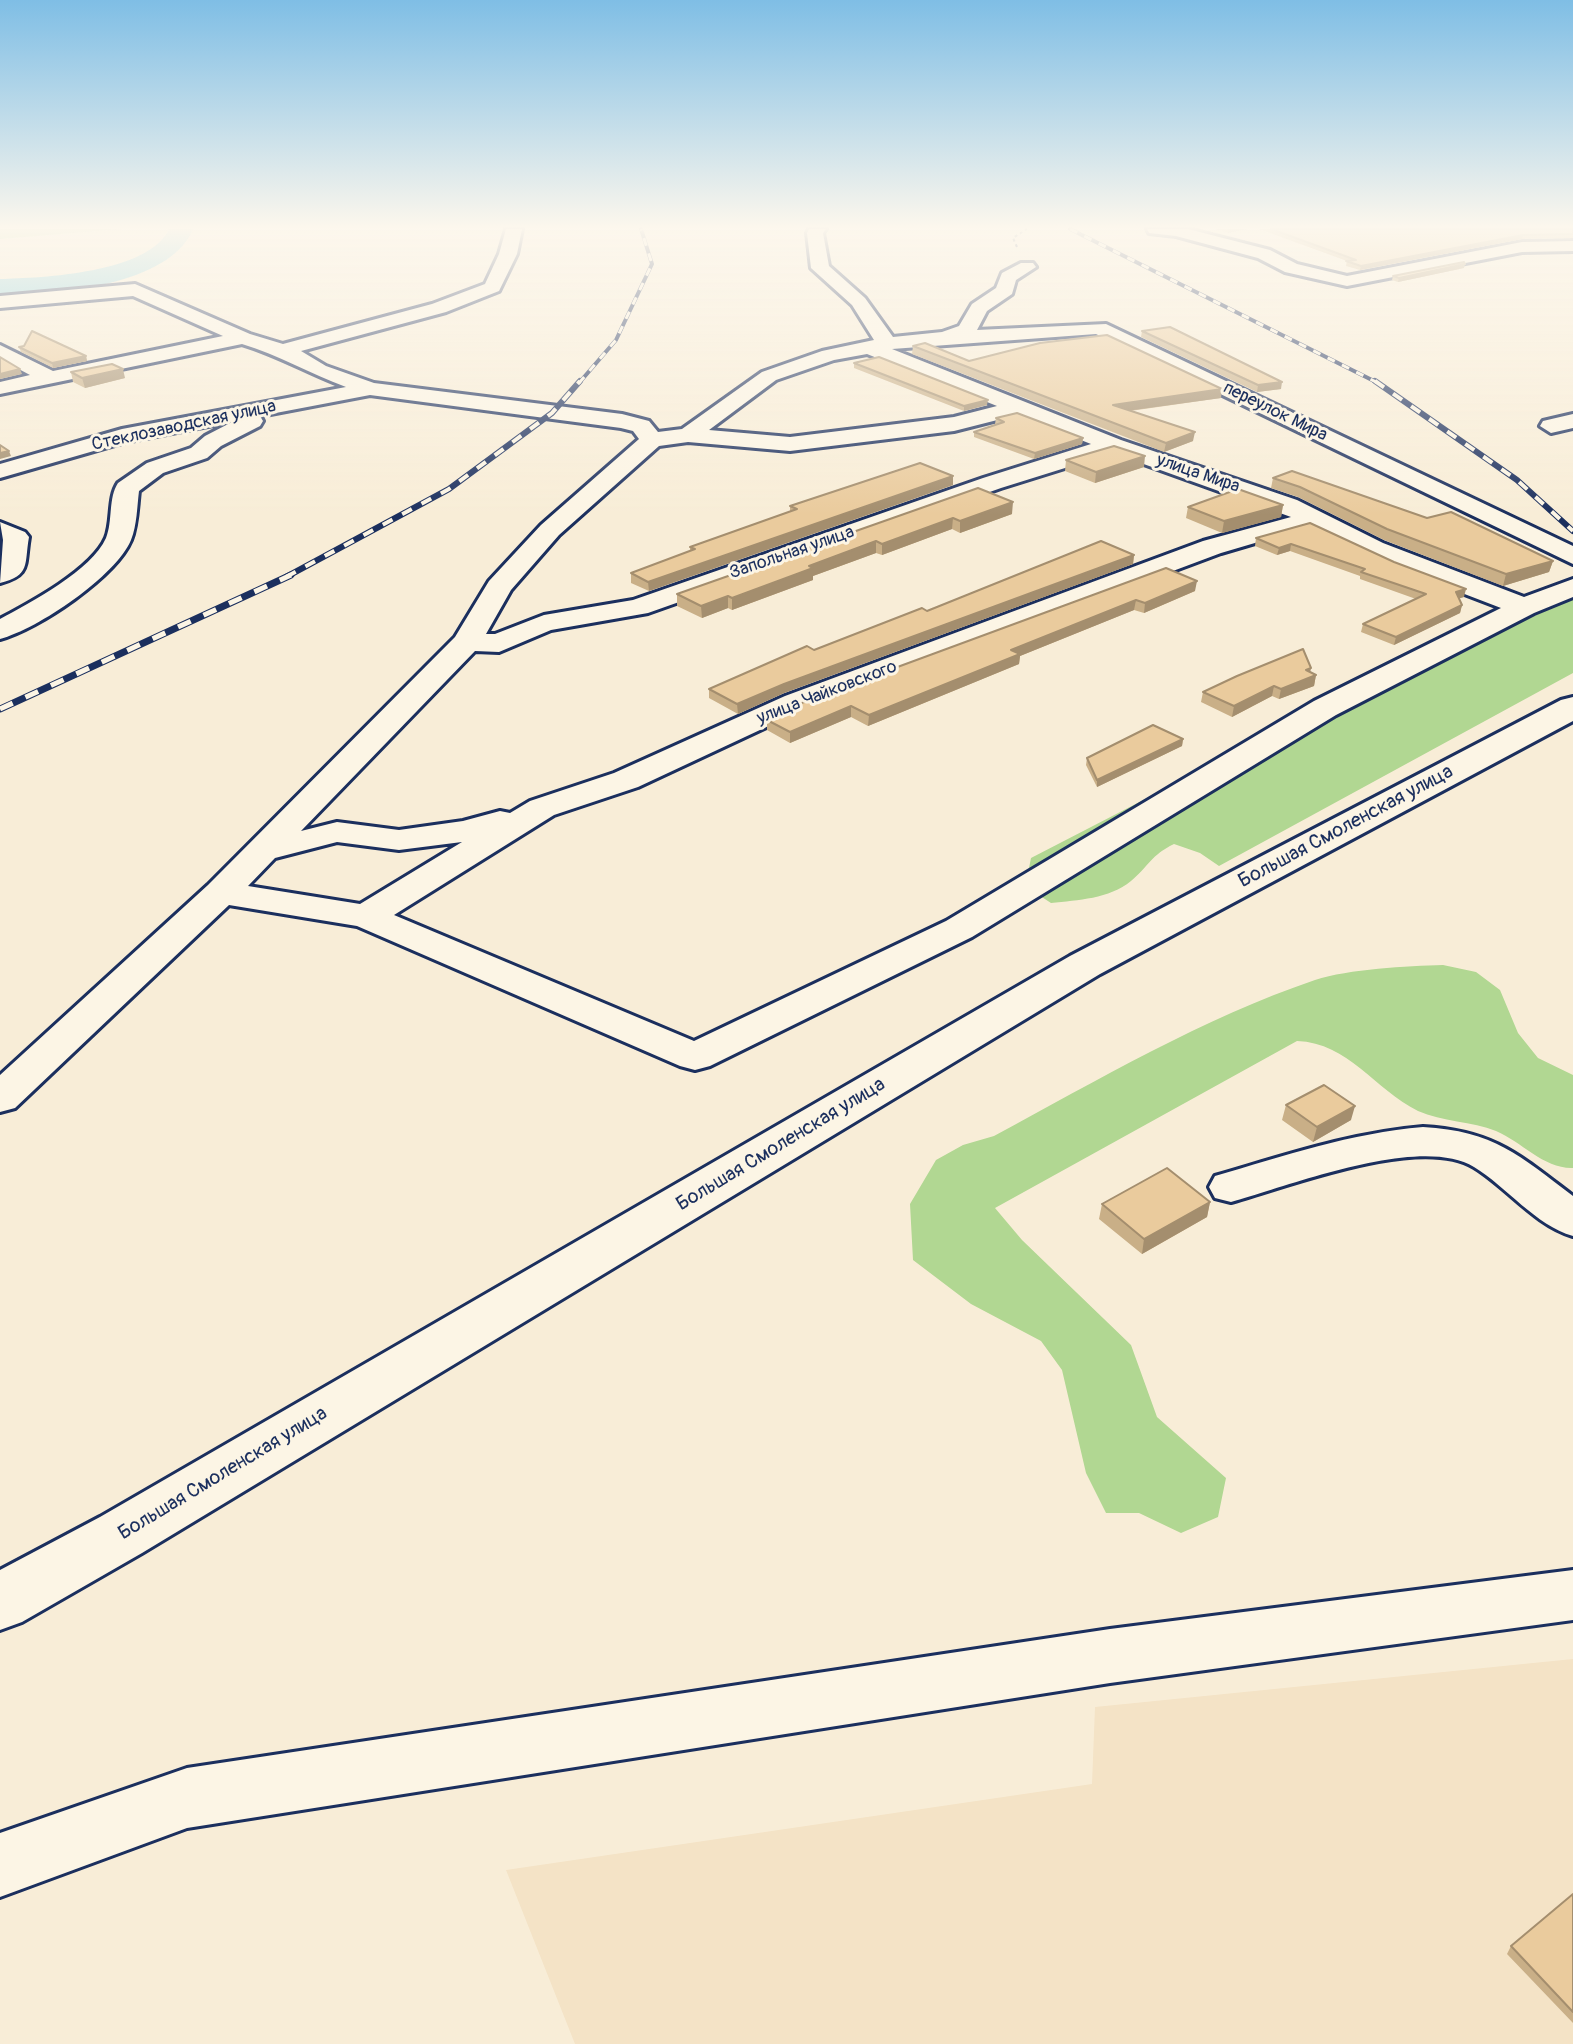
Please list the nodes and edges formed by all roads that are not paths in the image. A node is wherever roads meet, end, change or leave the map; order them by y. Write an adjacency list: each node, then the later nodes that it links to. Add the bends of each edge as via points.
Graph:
1 (212, 324): 5 (street)
2 (378, 324): 8 (street)
3 (877, 324): 7 (street)
4 (970, 324): 6 (street)
5 (243, 338): 8 (street); 10 (street)
6 (945, 338): 7 (street, переулок Мира); 21 (street, переулок Мира, via 1099,328)
7 (877, 346): 14 (street, улица Мира); 15 (street, переулок Мира, via 829,355 769,376)
8 (283, 350): 12 (street)
9 (0, 351): 10 (street)
10 (49, 377): 11 (street)
11 (0, 388)
12 (370, 389): 13 (street, Стеклозаводская улица); 16 (street, via 622,421 641,426)
13 (280, 406): 18 (street, Стеклозаводская улица, via 122,436); 25 (street, via 199,453 155,468 127,488 117,543 83,578)
14 (1017, 408): 15 (street, via 954,424 790,444); 17 (street, улица Мира)
15 (688, 435): 16 (street)
16 (652, 440): 26 (street, via 550,530 499,587)
17 (1113, 445): 19 (street, улица Мира, via 1288,505); 26 (street, Запольная улица, via 638,607 544,623 499,643)
18 (0, 471)
19 (1311, 519): 24 (street, улица Мира); 28 (street, улица Чайковского, via 1212,547 796,702 626,780)
20 (0, 530): 22 (street, via 16,537)
21 (1573, 556)
22 (5, 574)
23 (1573, 587): 24 (street)
24 (1524, 607): 31 (street, via 1325,708 959,929 695,1057)
25 (0, 630)
26 (467, 642): 29 (street)
27 (1573, 707): 36 (main road, Большая Смоленская улица, via 1085,965)
28 (542, 808): 29 (street, via 467,831 399,840 337,832); 31 (street, улица Чайковского)
29 (262, 851): 30 (street)
30 (221, 893): 31 (street); 32 (street)
31 (366, 916)
32 (0, 1098)
33 (1231, 1187): 34 (street, via 1397,1142 1443,1140 1481,1152)
34 (1573, 1220)
35 (1573, 1595): 37 (street, via 1110,1656 187,1798)
36 (0, 1602)
37 (0, 1865)

